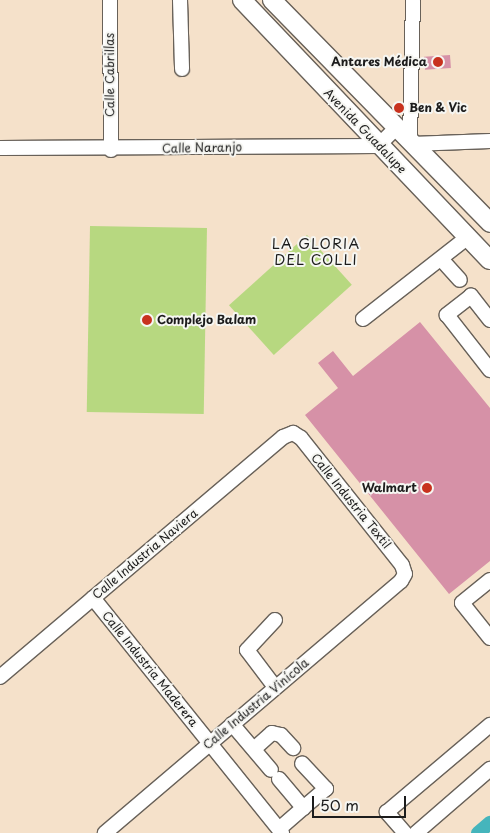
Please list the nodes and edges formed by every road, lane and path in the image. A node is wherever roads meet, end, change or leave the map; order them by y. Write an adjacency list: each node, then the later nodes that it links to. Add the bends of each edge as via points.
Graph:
1 (110, 0): 12 (street, Calle Cabrillas)
2 (180, 0): 6 (street)
3 (242, 0): 10 (main road, Avenida Guadalupe)
4 (272, 0): 7 (main road, Avenida Guadalupe)
5 (413, 0): 9 (street)
6 (182, 69)
7 (397, 128): 9 (main road, Avenida Guadalupe); 10 (street)
8 (490, 141): 9 (street)
9 (411, 142): 13 (main road, Avenida Guadalupe)
10 (378, 146): 12 (street, Calle Naranjo); 14 (main road, Avenida Guadalupe)
11 (0, 148): 12 (street, Calle Naranjo)
12 (111, 150)
13 (490, 223)
14 (468, 237): 15 (street); 16 (main road, Avenida Guadalupe)
15 (441, 259): 17 (street); 18 (street)
16 (490, 260)
17 (460, 280)
18 (363, 319)
19 (490, 320): 20 (street, via 471,296 447,315)
20 (490, 370)
21 (293, 433): 22 (street, Calle Industria Textil, via 301,438 390,550); 24 (street, Calle Industria Naviera, via 284,437)
22 (405, 574): 28 (street, Calle Industria Vinícola, via 401,581)
23 (489, 583): 26 (street, via 462,603)
24 (93, 598): 27 (street, Calle Industria Naviera); 31 (street, Calle Industria Maderera)
25 (275, 620): 28 (street, via 247,650)
26 (490, 638)
27 (0, 677)
28 (275, 687): 29 (street, Calle Industria Vinícola)
29 (232, 724): 31 (street, Calle Industria Vinícola); 33 (street)
30 (490, 724): 39 (street, via 387,812)
31 (210, 743): 37 (street, Calle Industria Maderera); 38 (street, Calle Industria Vinícola)
32 (292, 748): 33 (street, via 281,735 272,733)
33 (254, 749): 36 (street)
34 (302, 763): 36 (street, via 326,789)
35 (490, 770): 40 (street)
36 (304, 808): 37 (street)
37 (281, 831)
38 (105, 833)
39 (404, 833)
40 (416, 833)

